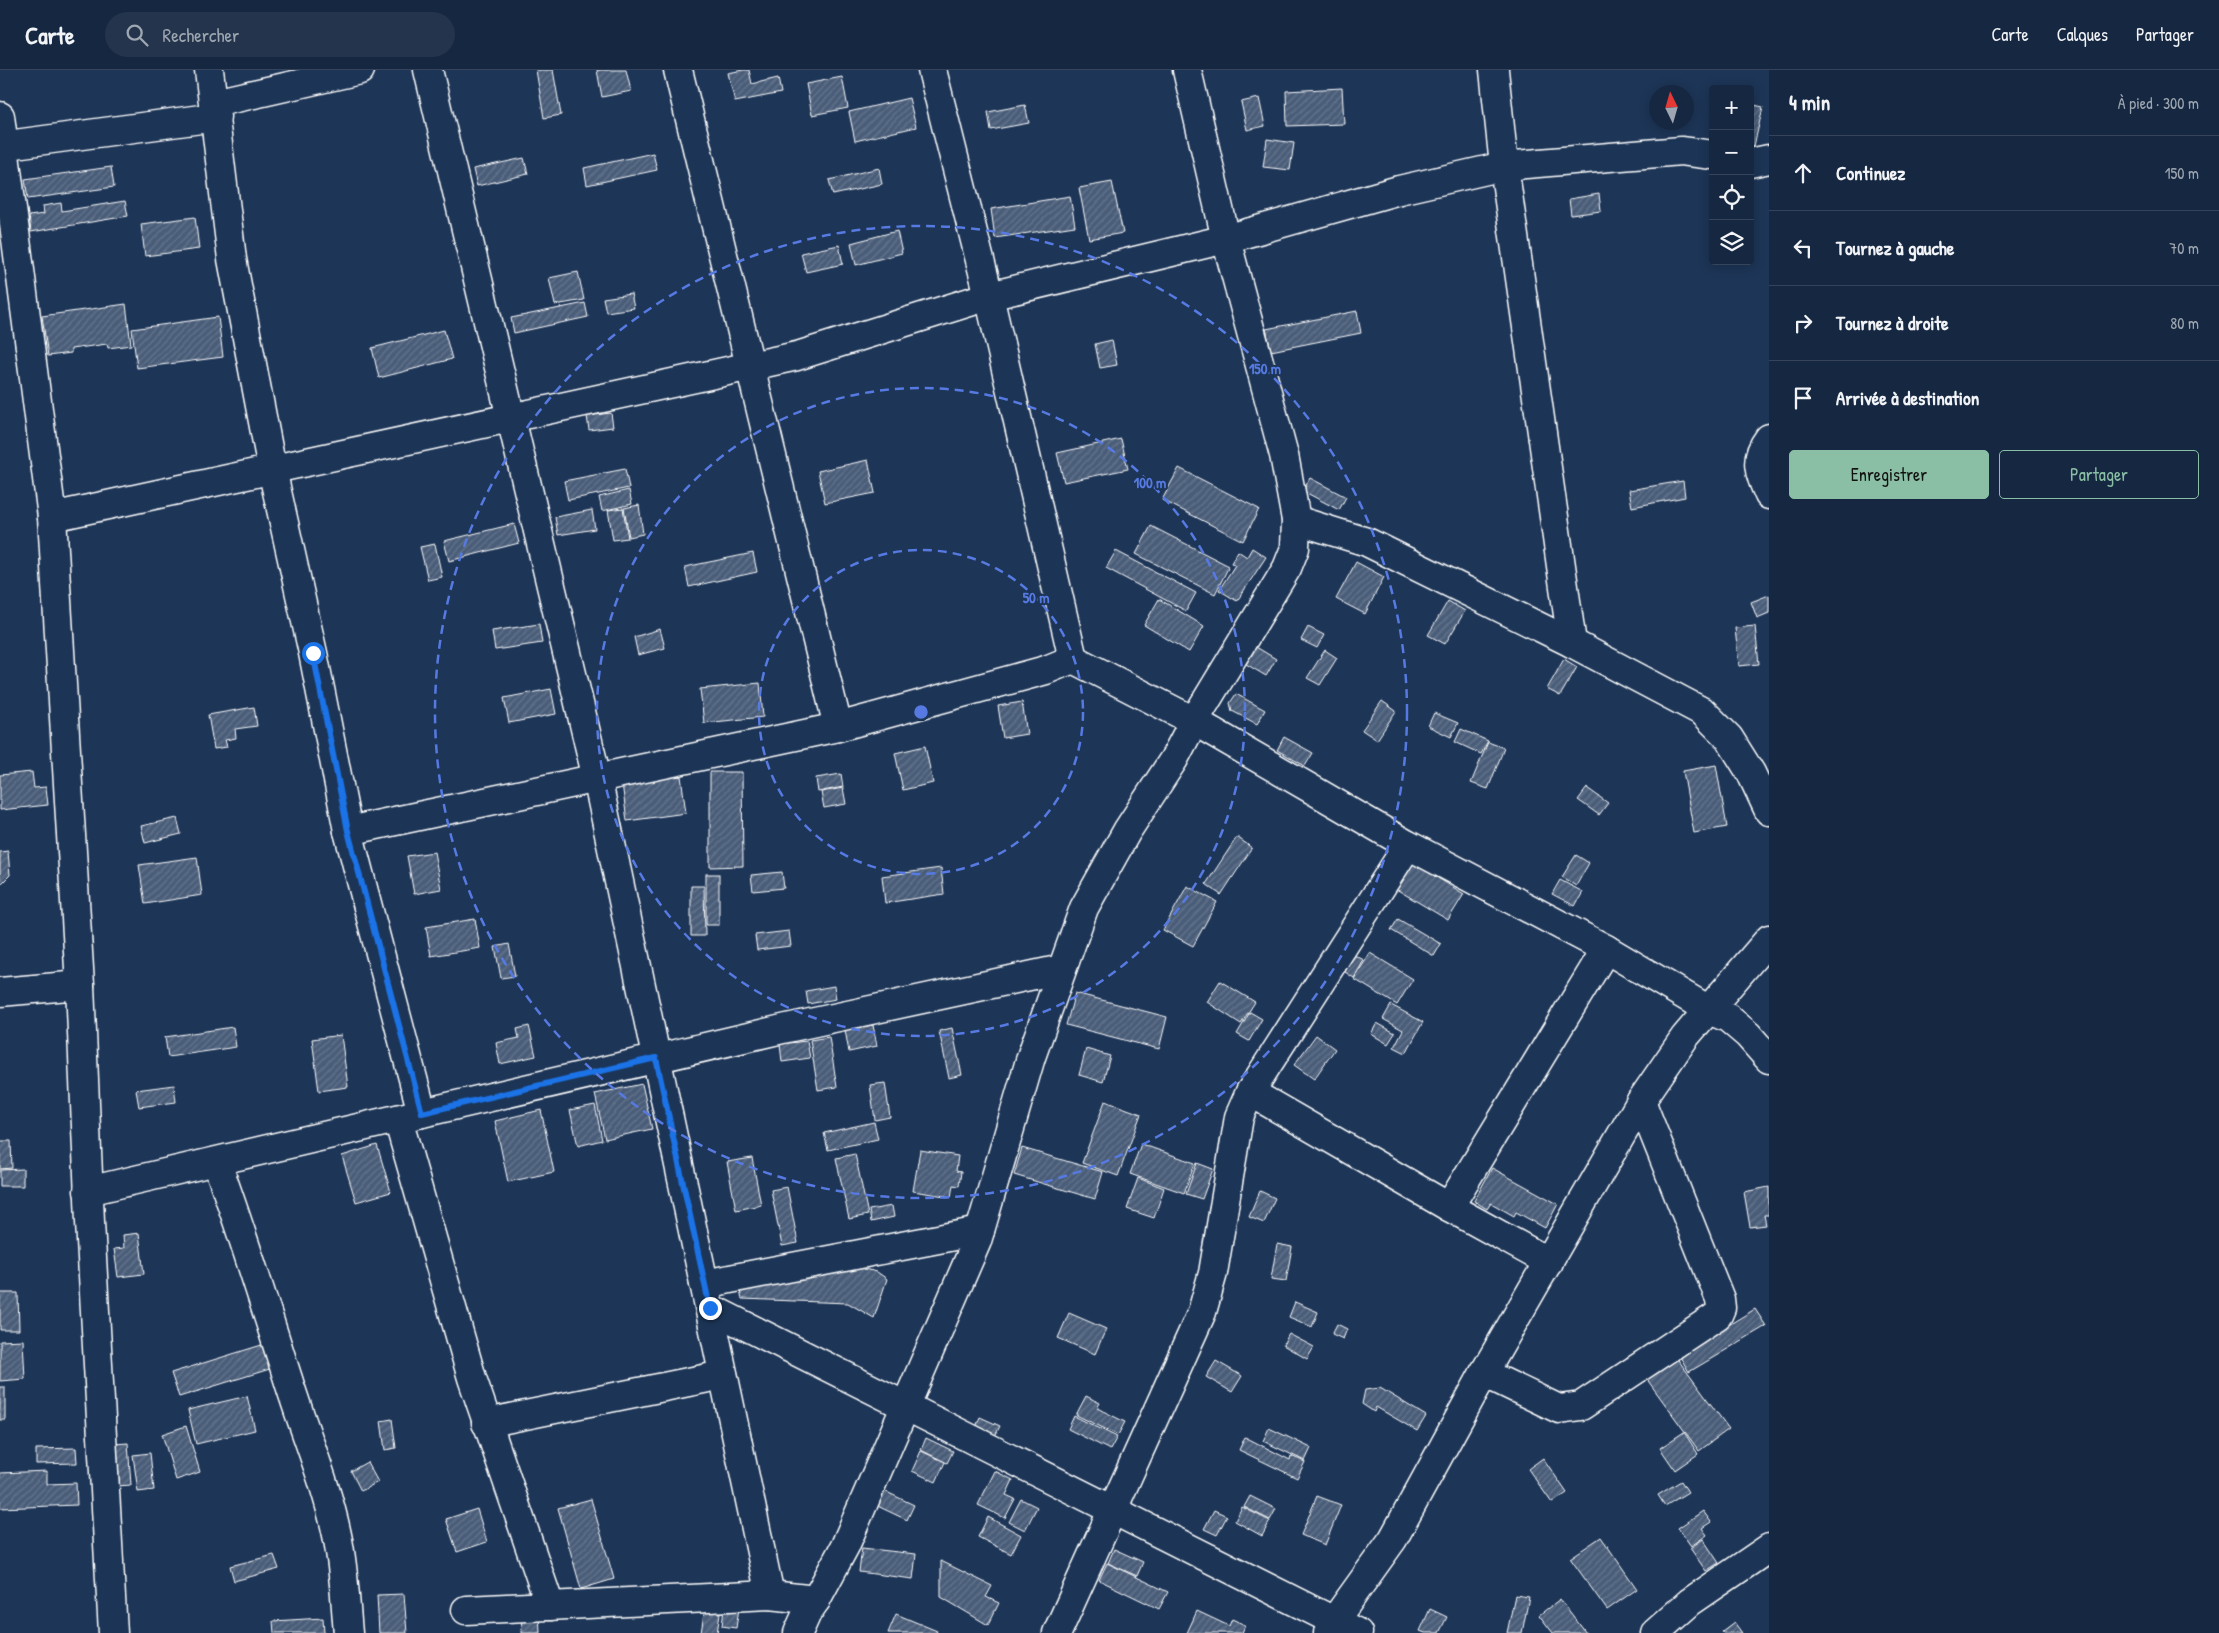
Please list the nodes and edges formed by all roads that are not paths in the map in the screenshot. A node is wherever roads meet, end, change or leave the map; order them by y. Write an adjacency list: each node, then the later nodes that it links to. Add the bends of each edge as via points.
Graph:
1 (209, 70): 8 (street)
2 (360, 70): 8 (street)
3 (428, 70): 18 (street)
4 (678, 70): 17 (street)
5 (932, 70): 16 (street)
6 (1187, 70): 15 (street)
7 (1494, 70): 14 (street)
8 (215, 110): 10 (street); 20 (street, via 232,259)
9 (0, 116): 10 (street)
10 (2, 146): 22 (street)
11 (1709, 154): 14 (street, via 1681,151)
12 (1769, 159): 13 (street)
13 (1754, 162)
14 (1504, 166): 15 (street, via 1399,190); 24 (street)
15 (1226, 239): 16 (street); 23 (street, via 1284,455)
16 (989, 296): 17 (street, via 797,356); 25 (street)
17 (750, 367): 18 (street); 27 (street)
18 (512, 418): 20 (street); 28 (street)
19 (1769, 438): 21 (street, via 1760,450 1759,470)
20 (272, 469): 22 (street); 30 (street)
21 (1769, 495)
22 (52, 517): 35 (street)
23 (1296, 520): 24 (street, via 1367,542); 26 (street, via 1295,548 1287,568)
24 (1572, 643): 29 (street, via 1703,712 1729,738)
25 (1073, 659): 26 (street); 27 (street, via 1046,670)
26 (1194, 721): 31 (street); 34 (street, via 1084,908)
27 (838, 727): 28 (street)
28 (597, 778): 30 (street); 38 (street)
29 (1769, 810)
30 (348, 831): 42 (street)
31 (1408, 845): 33 (street); 40 (street)
32 (1769, 939): 37 (street)
33 (1606, 949): 37 (street); 45 (street)
34 (1062, 969): 38 (street); 46 (street, via 1031,1057)
35 (80, 985): 36 (street); 44 (street)
36 (0, 992)
37 (1709, 1010): 39 (street, via 1728,1018); 41 (street, via 1685,1037)
38 (656, 1058): 42 (street); 48 (street)
39 (1769, 1059)
40 (1250, 1092): 45 (street); 53 (street, via 1239,1117 1213,1273 1202,1312)
41 (1640, 1100): 47 (street); 50 (street, via 1720,1299 1718,1315 1582,1406 1559,1409)
42 (410, 1116): 43 (street); 52 (street)
43 (217, 1163): 44 (street); 61 (street, via 325,1488 338,1535)
44 (88, 1191): 60 (street)
45 (1449, 1207): 47 (street)
46 (980, 1232): 48 (street); 51 (street)
47 (1549, 1262): 50 (street)
48 (707, 1296): 49 (street); 51 (street)
49 (723, 1374): 52 (street); 55 (street)
50 (1484, 1374): 59 (street, via 1393,1539)
51 (905, 1405): 53 (street); 56 (street, via 845,1546)
52 (486, 1423): 57 (street)
53 (1112, 1509): 59 (street); 63 (street)
54 (1769, 1548): 65 (street, via 1690,1602)
55 (770, 1595): 56 (street); 57 (street)
56 (816, 1600): 62 (street)
57 (550, 1606): 58 (street)
58 (466, 1610)
59 (1331, 1627): 64 (street)
60 (113, 1633)
61 (348, 1633)
62 (798, 1633)
63 (1057, 1633)
64 (1358, 1633)
65 (1655, 1633)

